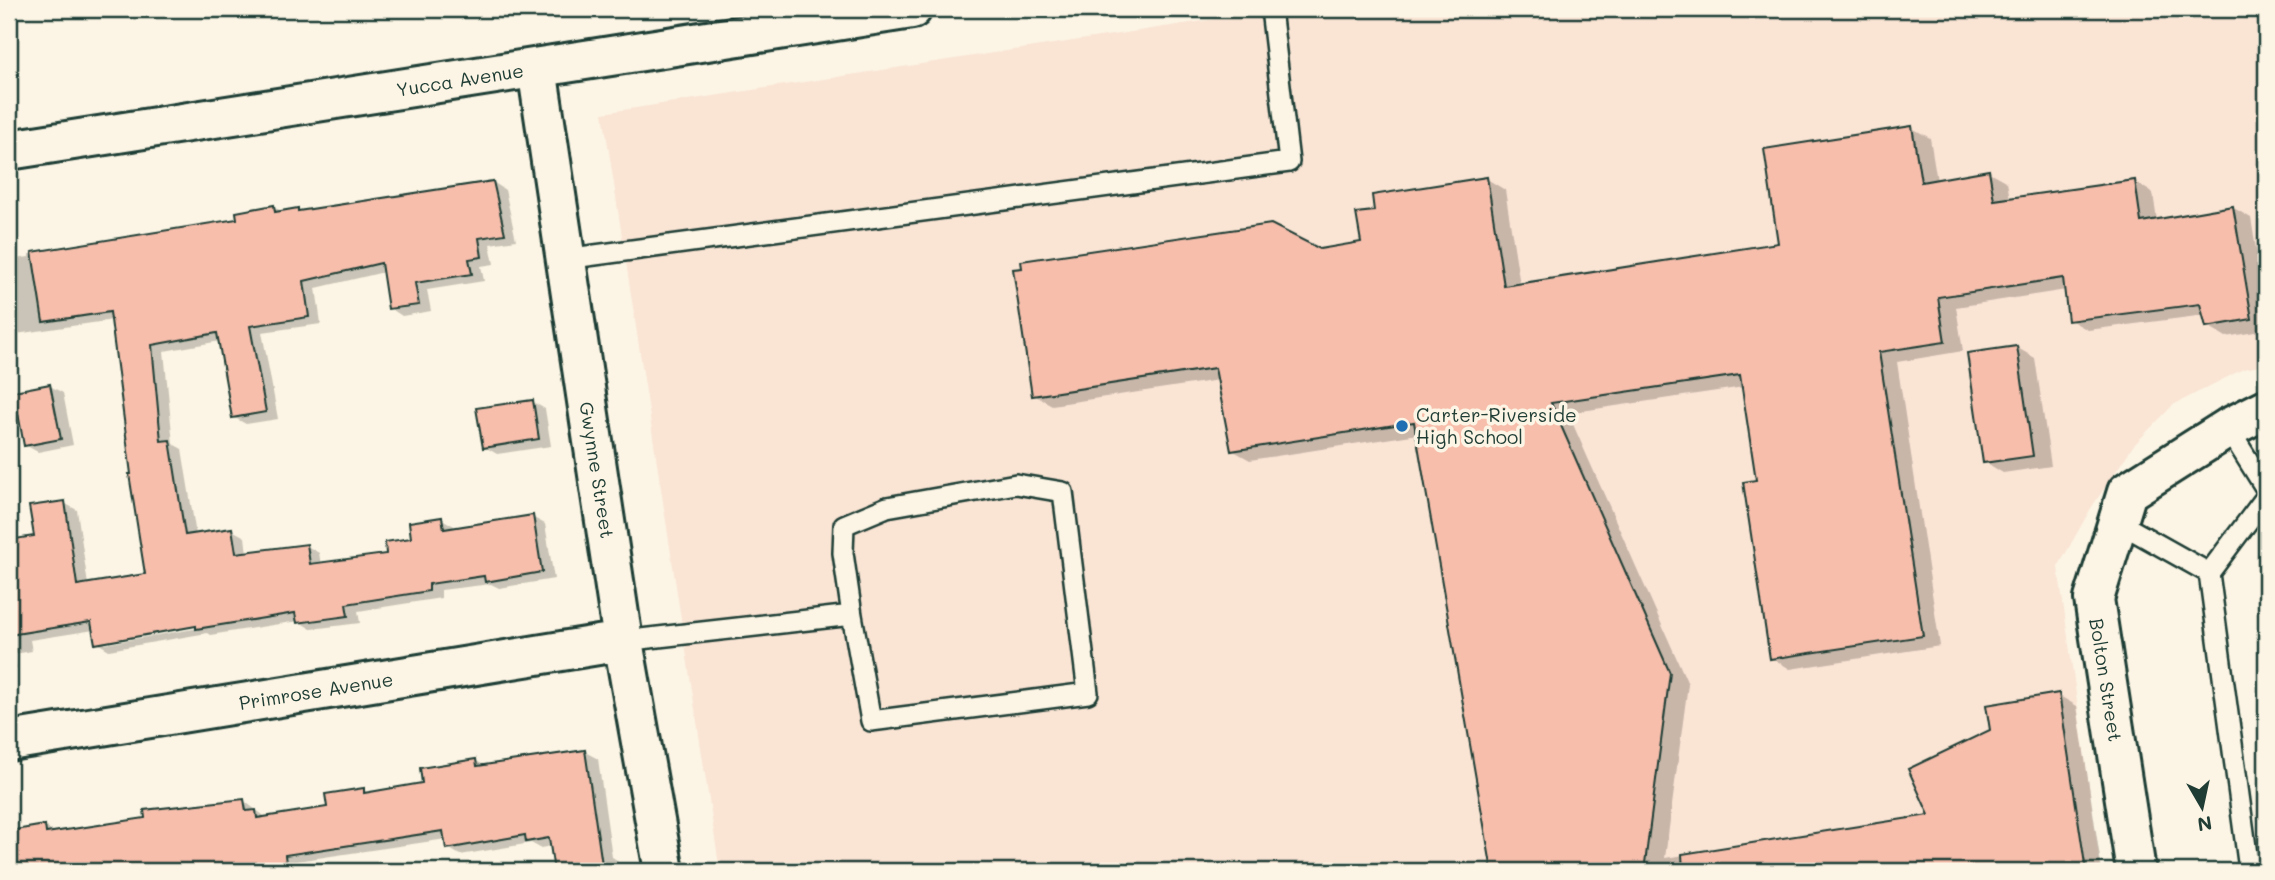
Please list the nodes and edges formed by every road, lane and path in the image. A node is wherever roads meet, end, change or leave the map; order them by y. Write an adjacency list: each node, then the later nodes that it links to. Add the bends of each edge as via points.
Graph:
1 (912, 9): 3 (street, Yucca Avenue)
2 (1271, 9): 5 (lane, via 1290,162)
3 (537, 68): 4 (street, Yucca Avenue); 5 (street, Gwynne Street)
4 (9, 150)
5 (565, 259): 13 (street, Gwynne Street)
6 (2266, 409): 7 (street)
7 (2228, 428): 8 (lane); 10 (street)
8 (2266, 489)
9 (2266, 497): 11 (lane)
10 (2122, 507): 11 (lane); 17 (street, Bolton Street, via 2094,599)
11 (2209, 573): 15 (lane, via 2248,862)
12 (852, 615): 12 (lane, via 871,721 1088,693 1063,492 1016,484 887,507 844,525); 13 (lane)
13 (623, 641): 14 (street, Primrose Avenue); 16 (street, Gwynne Street)
14 (9, 741)
15 (2266, 866)
16 (664, 871)
17 (2136, 871)

